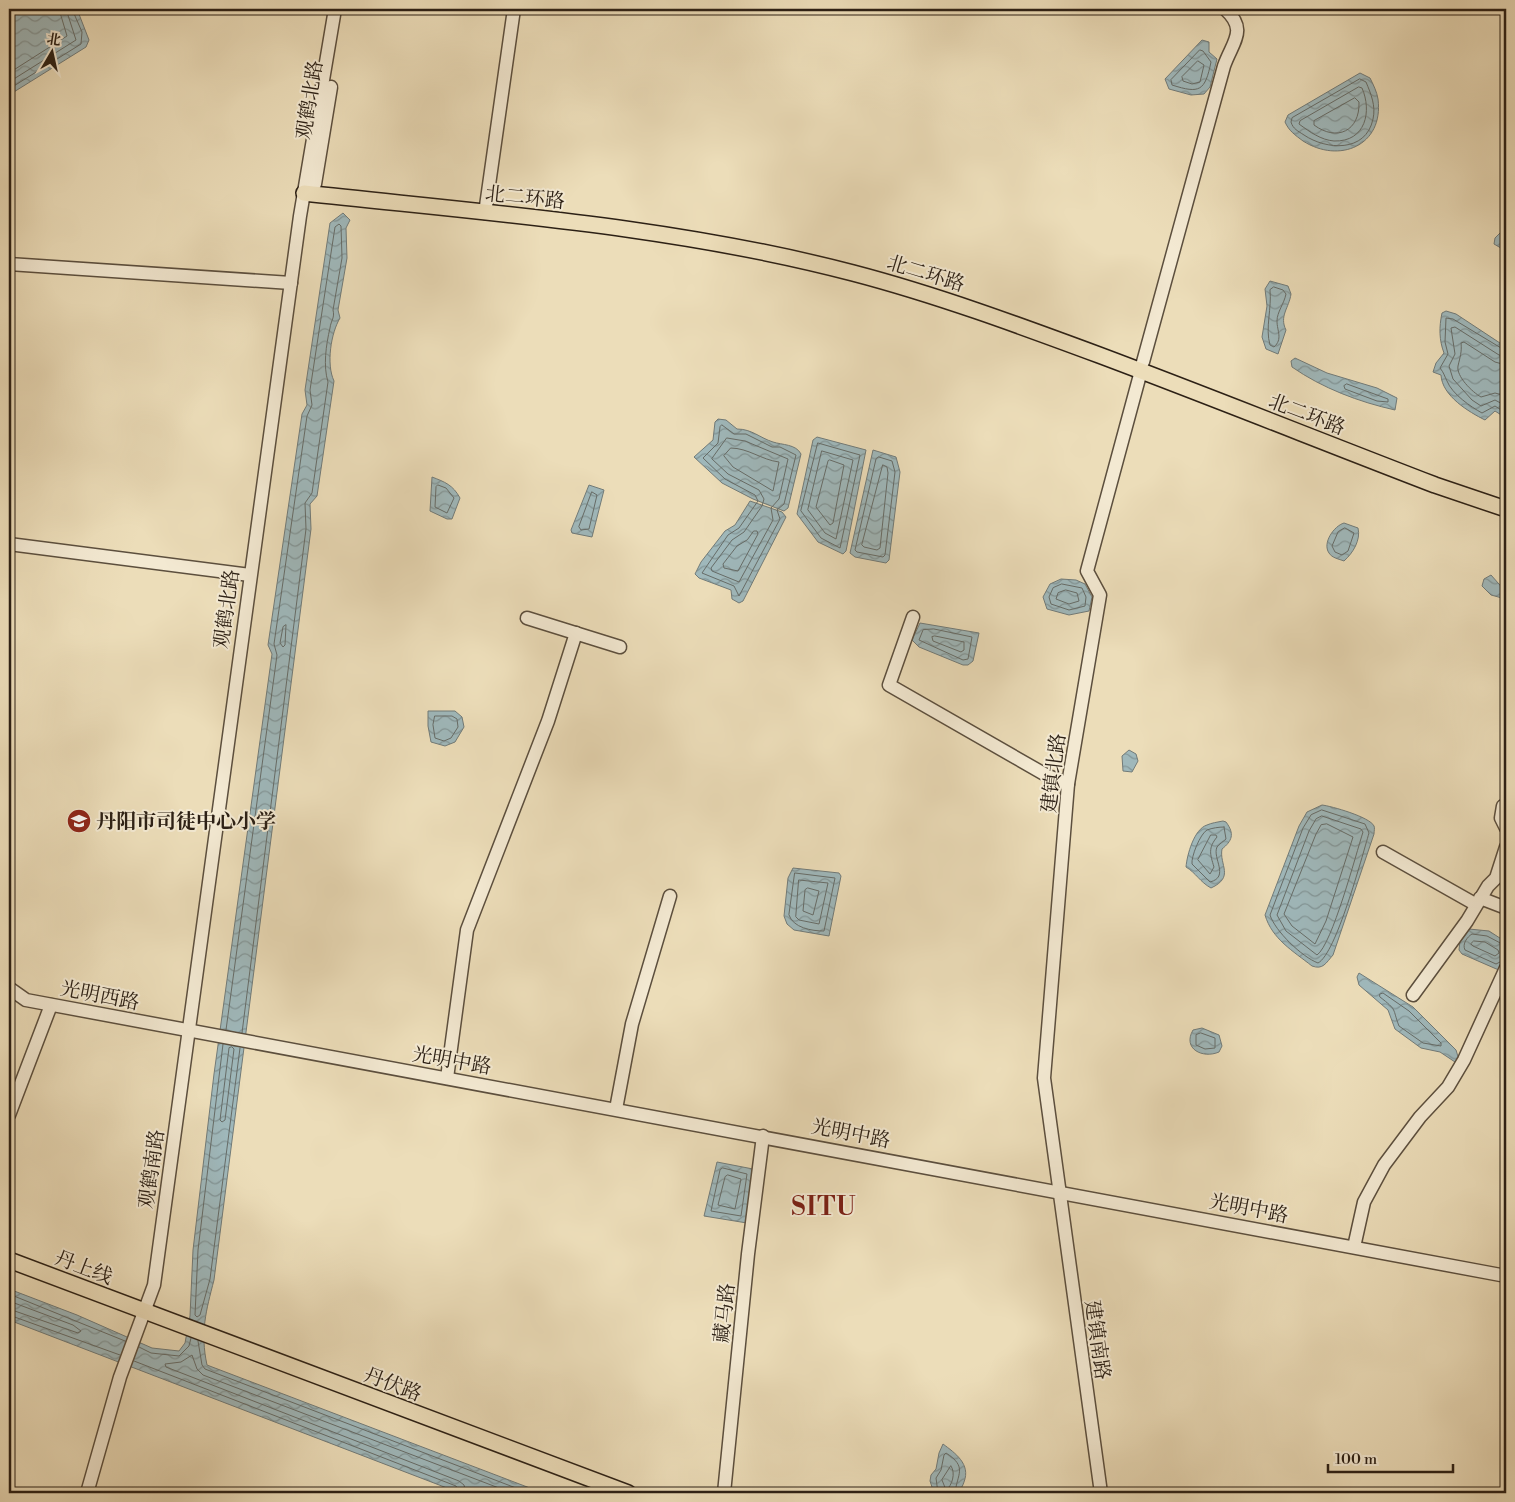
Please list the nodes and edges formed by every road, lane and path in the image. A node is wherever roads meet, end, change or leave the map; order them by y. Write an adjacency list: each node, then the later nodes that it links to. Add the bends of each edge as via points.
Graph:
1 (335, 9): 5 (street, 观鹤北路)
2 (343, 9): 5 (street, 观鹤北路)
3 (514, 9): 6 (street)
4 (1225, 9): 9 (street, 建镇北路, via 1237,23 1239,32 1224,66)
5 (308, 186): 6 (main road, 北二环路); 8 (street, 观鹤北路)
6 (486, 208): 9 (main road, 北二环路, via 678,236 850,272 987,313)
7 (9, 264): 8 (street)
8 (291, 283): 13 (street, 观鹤北路)
9 (1142, 366): 10 (main road, 北二环路); 11 (main road, 北二环路, via 1435,485); 18 (street, 建镇北路, via 1086,571 1100,595)
10 (1506, 499)
11 (1506, 509)
12 (9, 544): 13 (street)
13 (250, 574): 30 (street, 观鹤北路)
14 (913, 617): 18 (street, via 889,685 1046,775)
15 (527, 618): 16 (street)
16 (576, 633): 17 (street); 31 (street, via 548,721 467,930)
17 (620, 647)
18 (1068, 784): 35 (street, 建镇北路, via 1044,1078)
19 (1503, 806): 20 (street, via 1502,818)
20 (1506, 828)
21 (1506, 847): 24 (street, via 1496,878)
22 (1383, 852): 24 (street)
23 (670, 896): 32 (street, via 632,1024)
24 (1478, 901): 25 (street); 28 (street)
25 (1506, 908)
26 (1506, 968): 36 (street, via 1464,1060 1448,1087 1420,1117 1384,1165 1364,1202)
27 (9, 988): 29 (street, 光明西路, via 26,1000)
28 (1413, 995)
29 (51, 1004): 30 (street, 光明西路); 33 (street)
30 (188, 1030): 31 (street, 光明中路); 39 (street, 观鹤南路, via 154,1284)
31 (448, 1078): 32 (street, 光明中路)
32 (616, 1109): 34 (street, 光明中路)
33 (9, 1115)
34 (764, 1136): 35 (street, 光明中路); 42 (street, 藏马路, via 748,1254)
35 (1058, 1191): 36 (street, 光明中路); 43 (street, 建镇南路)
36 (1354, 1247): 38 (street, 光明中路)
37 (9, 1260): 39 (main road, 丹上线)
38 (1506, 1276)
39 (145, 1312): 40 (street, 观鹤南路, via 122,1372); 41 (main road, 丹伏路)
40 (87, 1493)
41 (628, 1493)
42 (724, 1493)
43 (1101, 1493)

